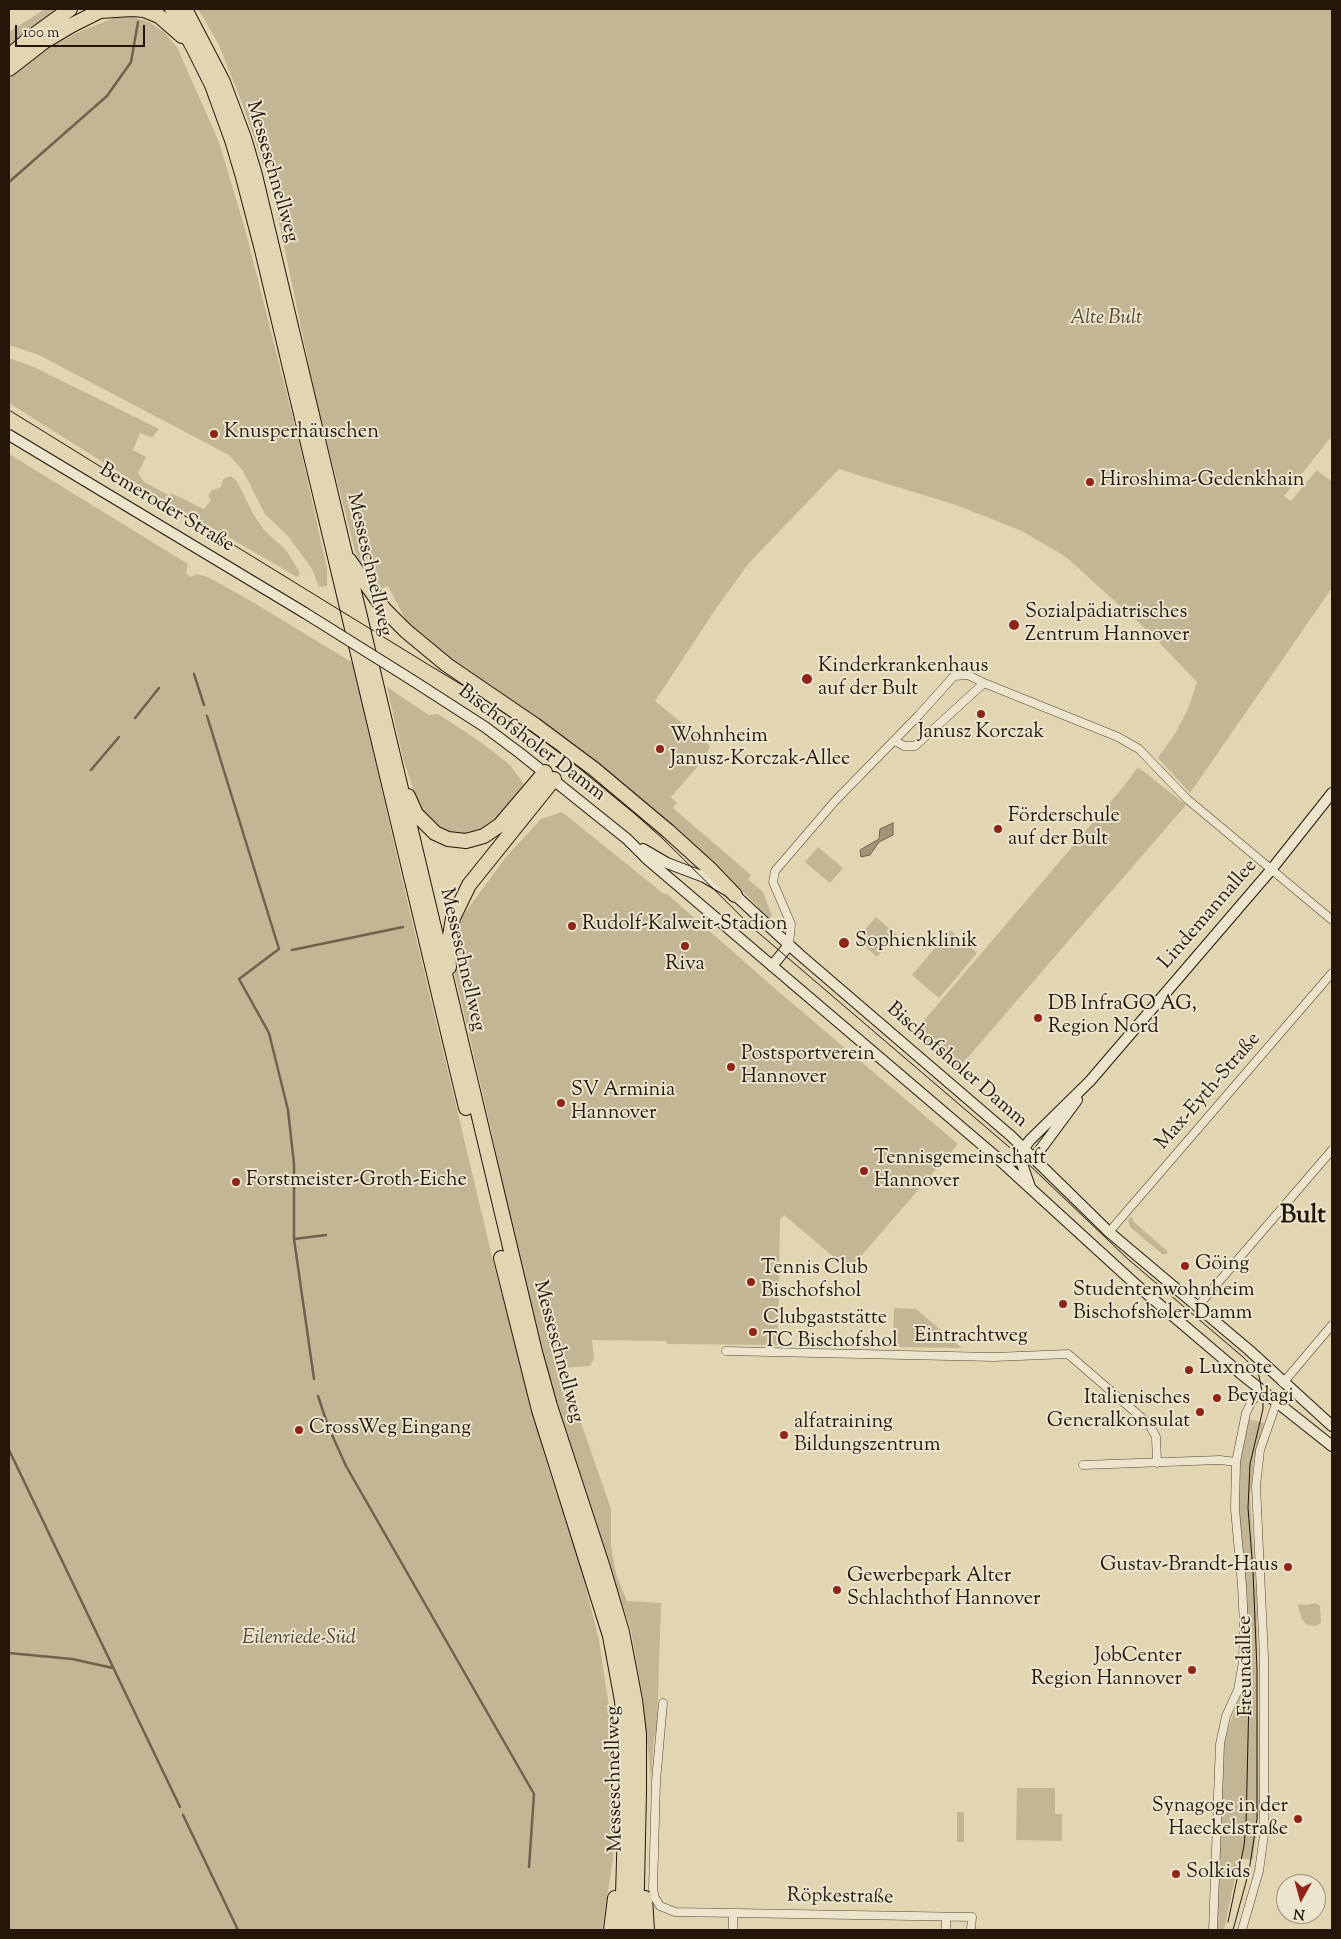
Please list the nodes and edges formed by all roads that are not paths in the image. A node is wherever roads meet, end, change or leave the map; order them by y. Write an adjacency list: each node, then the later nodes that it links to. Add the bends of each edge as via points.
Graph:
1 (70, 9): 6 (highway)
2 (132, 9): 5 (highway, via 159,16); 7 (highway, via 100,11 52,37)
3 (172, 9): 5 (highway, Messeschnellweg)
4 (185, 9): 9 (highway, Messeschnellweg, via 223,82 244,138)
5 (193, 47): 44 (highway, Messeschnellweg, via 212,85 232,140 262,250 539,1410 610,1636)
6 (9, 56)
7 (9, 69)
8 (9, 435): 10 (main road, Bemeroder Straße, bridge)
9 (344, 552): 13 (highway, Messeschnellweg); 18 (highway, via 384,609 406,631 447,665 594,769 668,831)
10 (412, 680): 14 (main road, Bischofsholer Damm, via 485,727)
11 (984, 683): 12 (street, via 915,746 904,746); 12 (street, via 968,675 954,676); 17 (street, via 1118,737 1139,749 1188,799)
12 (895, 741): 20 (street, via 835,801 775,872 773,882 792,924)
13 (394, 762): 14 (highway, via 413,808 422,821 442,837 457,841 475,839 491,832); 23 (highway, Messeschnellweg)
14 (550, 775): 16 (main road, Bischofsholer Damm); 23 (highway, via 469,885 458,905 448,948)
15 (1332, 793): 17 (main road, Lindemannallee)
16 (627, 839): 18 (main road, Bischofsholer Damm, via 659,859 704,877); 21 (main road, Bischofsholer Damm)
17 (1271, 870): 19 (street); 24 (main road, Lindemannallee)
18 (735, 895): 20 (main road, Bischofsholer Damm)
19 (1332, 920)
20 (789, 946): 21 (main road); 25 (main road, Bischofsholer Damm)
21 (772, 966): 28 (main road, Bischofsholer Damm)
22 (1332, 973): 31 (street, Max-Eyth-Straße)
23 (452, 1006): 44 (highway, Messeschnellweg, via 535,1352 622,1632 639,1734)
24 (1090, 1081): 25 (main road, Lindemannallee); 27 (main road, Lindemannallee, via 1049,1140)
25 (1024, 1148): 27 (main road, Bischofsholer Damm); 29 (main road)
26 (1332, 1150): 32 (street)
27 (1033, 1157): 29 (main road); 31 (main road, Bischofsholer Damm)
28 (1000, 1160): 29 (main road); 30 (main road, Bischofsholer Damm)
29 (1022, 1161): 30 (main road)
30 (1031, 1189): 36 (main road, Bischofsholer Damm, via 1132,1282)
31 (1110, 1232): 32 (main road, Bischofsholer Damm)
32 (1198, 1306): 35 (main road, Bischofsholer Damm)
33 (1332, 1325): 35 (street)
34 (726, 1351): 41 (street, Eintrachtweg, via 994,1357 1068,1354 1149,1424 1156,1438)
35 (1283, 1383): 36 (main road); 37 (main road); 38 (main road, Bischofsholer Damm)
36 (1262, 1391): 37 (main road, Bischofsholer Damm); 40 (street, Freundallee, via 1246,1413)
37 (1277, 1401): 39 (main road, Bischofsholer Damm); 55 (street, Freundallee, via 1260,1450 1256,1486 1264,1658 1264,1835 1260,1871)
38 (1332, 1426)
39 (1332, 1446)
40 (1236, 1462): 41 (street); 54 (street, Freundallee, via 1234,1503 1242,1585 1243,1662 1238,1690 1226,1716 1220,1744)
41 (1157, 1463): 42 (street)
42 (1083, 1465)
43 (663, 1704): 45 (street, Röpkestraße, via 656,1781 655,1898 660,1906 670,1911)
44 (633, 1791): 47 (highway); 48 (highway, Messeschnellweg); 49 (highway, Messeschnellweg); 50 (highway)
45 (733, 1913): 46 (street, Röpkestraße); 51 (street)
46 (946, 1916): 52 (street); 53 (street, Röpkestraße, via 972,1918)
47 (611, 1930)
48 (622, 1930)
49 (636, 1930)
50 (647, 1930)
51 (733, 1930)
52 (946, 1930)
53 (972, 1930)
54 (1213, 1930)
55 (1242, 1930)

